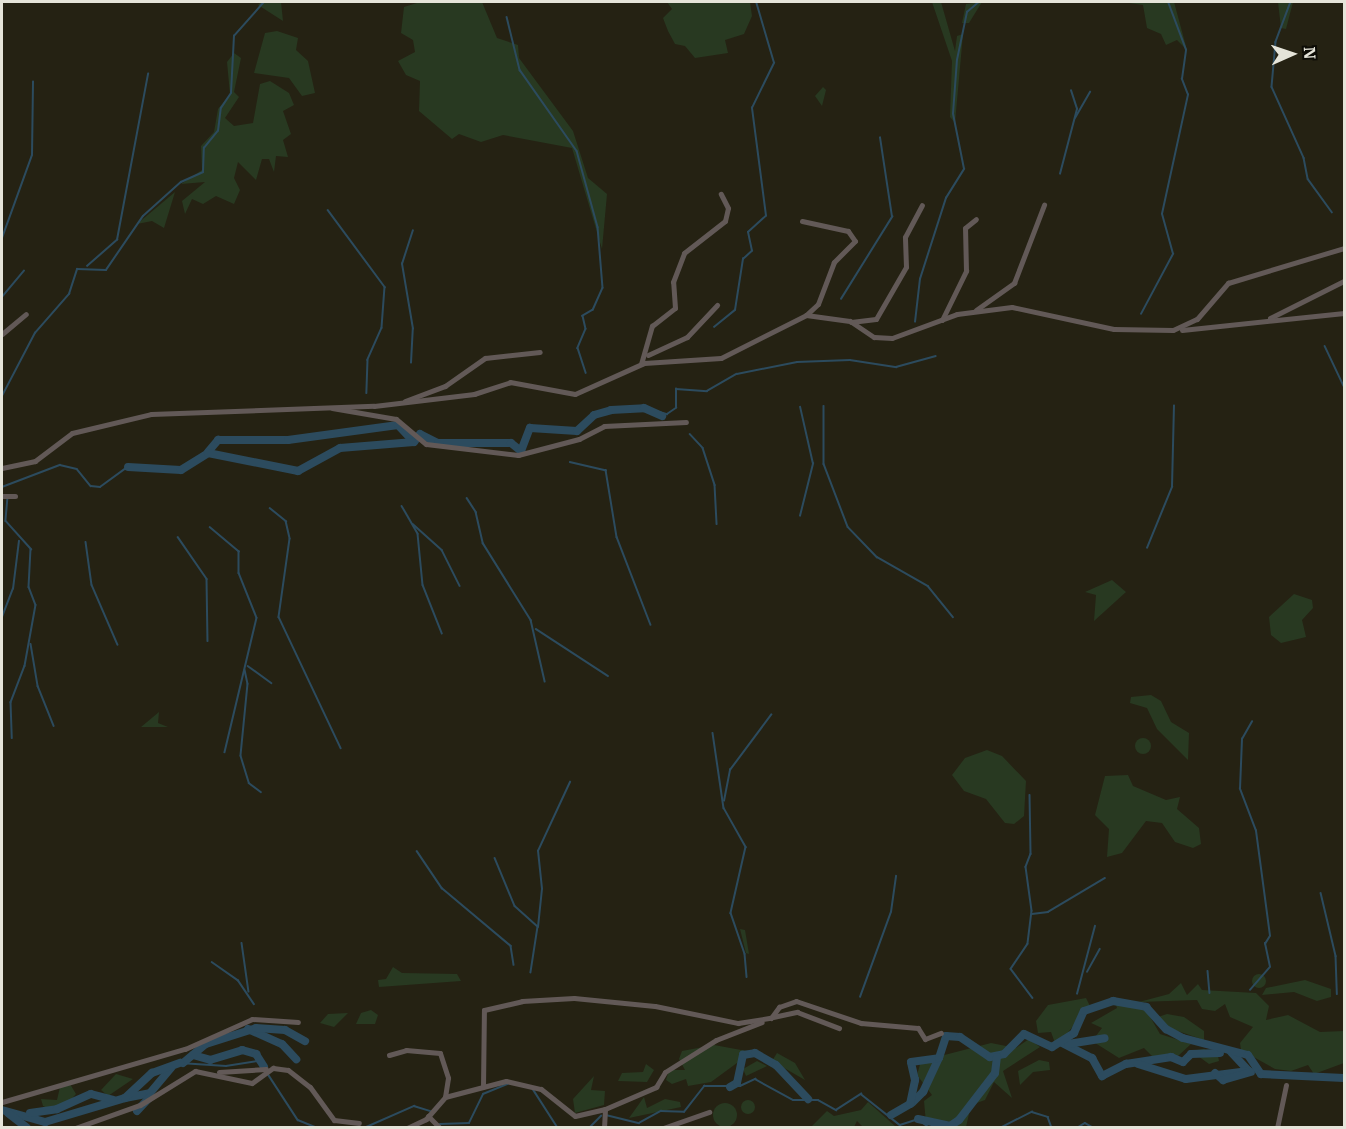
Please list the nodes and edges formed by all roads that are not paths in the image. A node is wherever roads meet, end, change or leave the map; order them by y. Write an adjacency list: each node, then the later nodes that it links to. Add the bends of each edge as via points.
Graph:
1 (721, 194): 19 (street, via 728,208 725,221 684,253 673,282 675,308 652,326)
2 (1044, 205): 9 (street, via 1014,282)
3 (922, 206): 14 (street, via 905,237 902,276 876,319)
4 (976, 219): 13 (street, via 965,228 966,271)
5 (802, 221): 12 (street, via 848,231 855,241 834,262 818,304)
6 (1344, 248): 16 (street, via 1228,283 1197,319)
7 (1344, 282): 15 (street)
8 (717, 305): 19 (street, via 692,333)
9 (975, 311): 13 (street); 16 (street, via 1012,307 1114,328)
10 (1344, 313): 15 (street)
11 (26, 314): 17 (street)
12 (806, 315): 14 (street); 20 (street, via 721,358)
13 (942, 320): 14 (street, via 892,338 874,337)
14 (850, 321)
15 (1260, 322): 16 (street)
16 (1173, 330)
17 (2, 333)
18 (540, 352): 21 (street, via 485,358 438,390)
19 (646, 356): 20 (street)
20 (641, 364): 21 (street, via 575,394 510,382 474,394)
21 (395, 404): 22 (street)
22 (322, 405): 23 (street, via 396,419 426,444 518,455 579,439 604,426); 24 (street, via 136,417 72,433 35,461)
23 (686, 422)
24 (2, 468)
25 (2, 496): 26 (street)
26 (15, 496)
27 (772, 1018): 29 (street, via 797,1012); 30 (street, via 779,1007 796,1001 861,1023 918,1028 926,1039); 35 (street, via 729,1022 670,1008 574,998 488,1008 482,1015); 38 (street, via 716,1040 665,1072 656,1087)
28 (298, 1022): 37 (street, via 252,1019 184,1049)
29 (839, 1028)
30 (941, 1033)
31 (389, 1055): 36 (street, via 406,1050 440,1053 448,1078)
32 (266, 1069): 33 (street); 33 (street, via 263,1079 252,1083); 41 (street, via 288,1070 319,1096 328,1116)
33 (218, 1072): 42 (street, via 188,1073 140,1105)
34 (1286, 1085): 47 (street)
35 (483, 1087): 36 (street); 38 (street, via 524,1083 548,1093 575,1116)
36 (445, 1097): 40 (street)
37 (2, 1102)
38 (604, 1109): 45 (street)
39 (710, 1112): 46 (street)
40 (428, 1116): 43 (street); 44 (street)
41 (359, 1124)
42 (75, 1128)
43 (407, 1128)
44 (440, 1128)
45 (604, 1128)
46 (663, 1128)
47 (1277, 1128)

